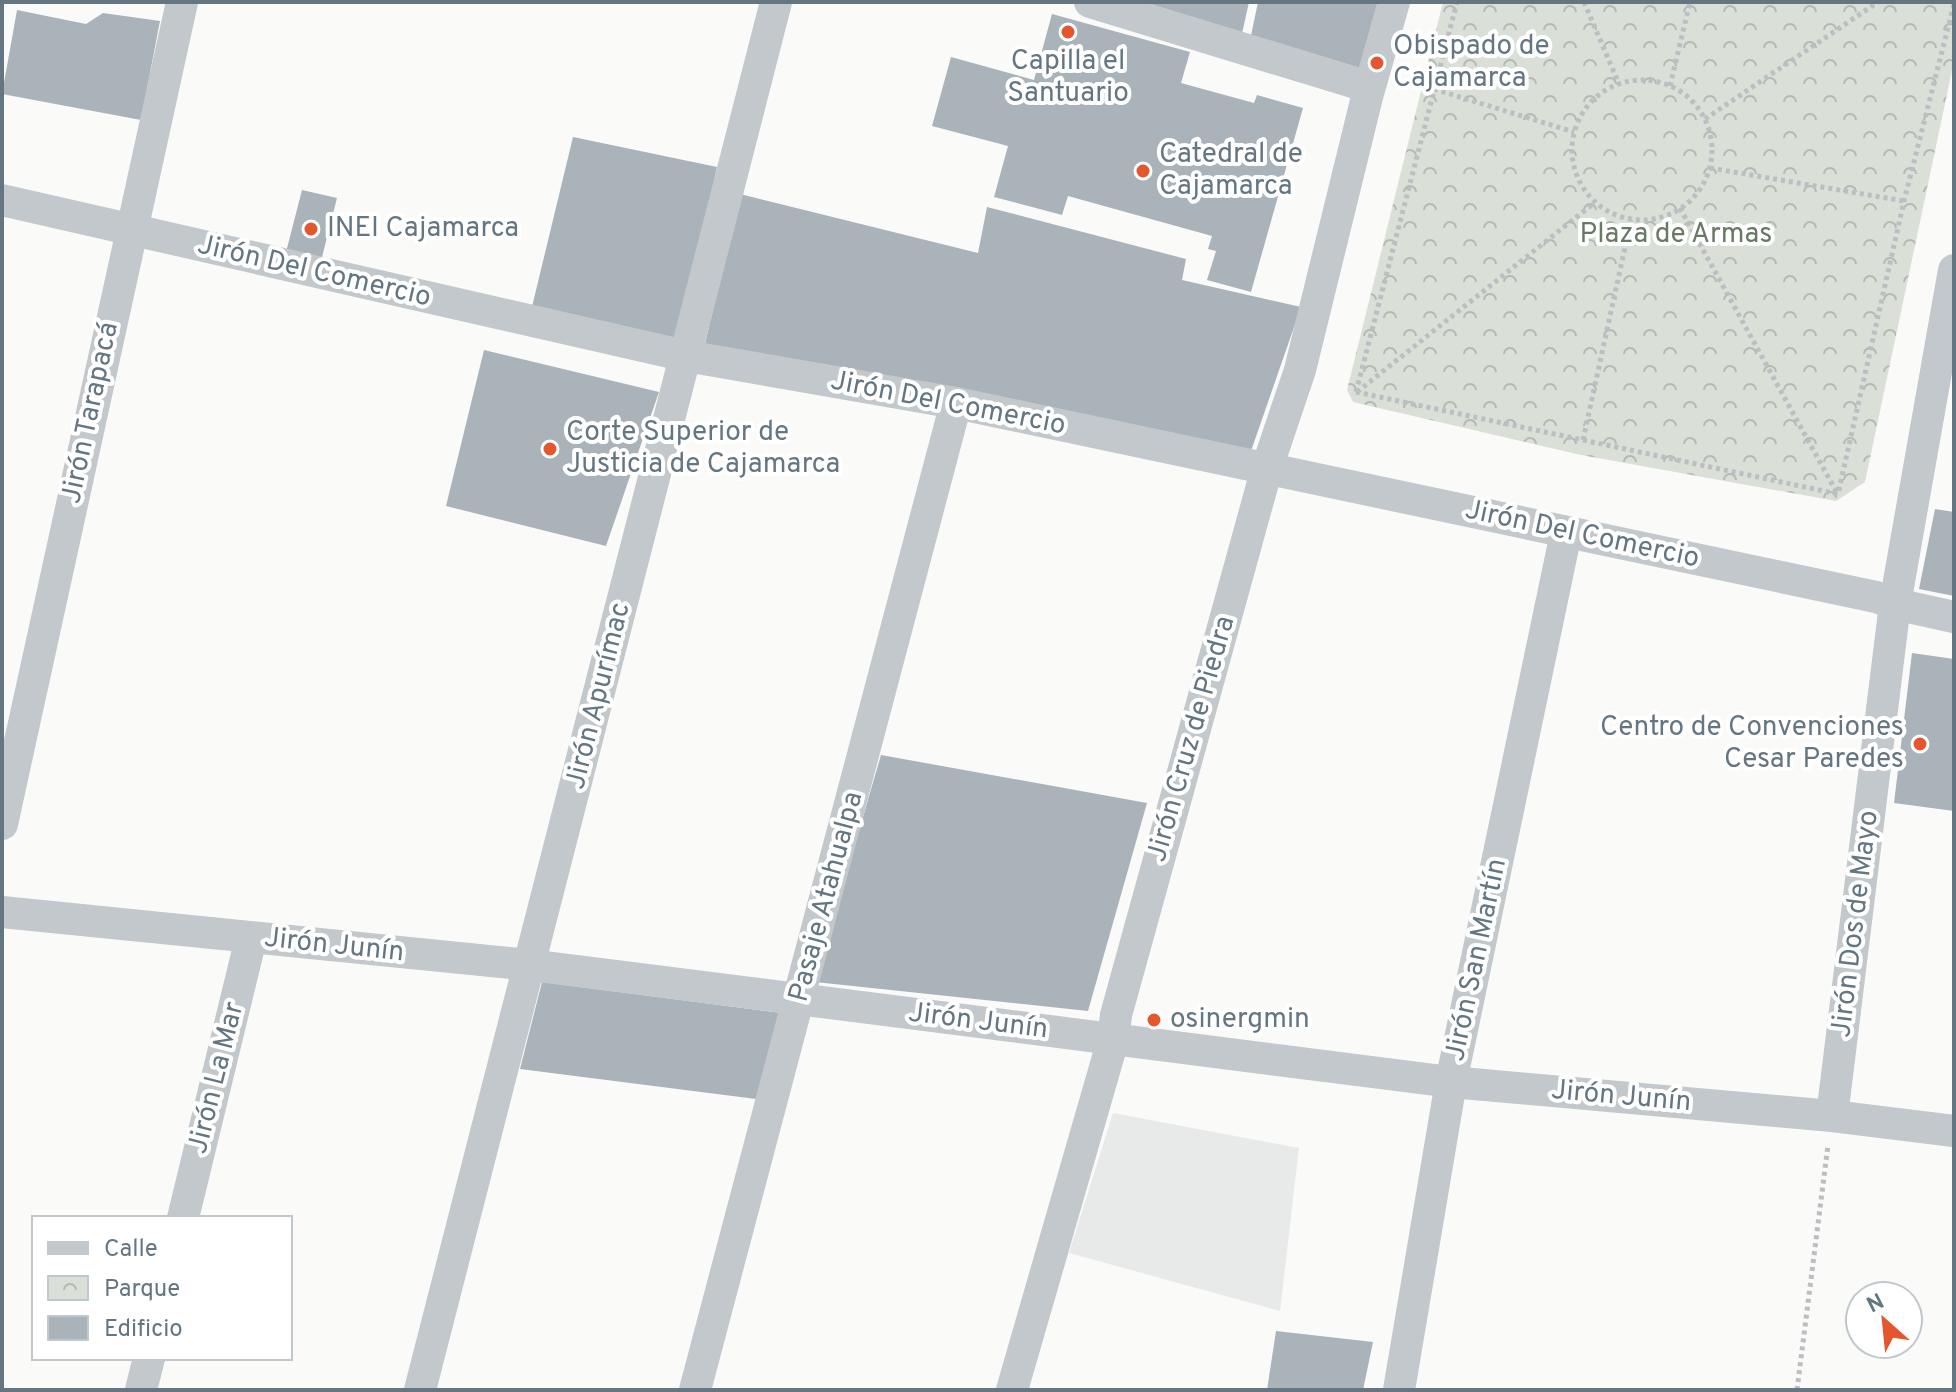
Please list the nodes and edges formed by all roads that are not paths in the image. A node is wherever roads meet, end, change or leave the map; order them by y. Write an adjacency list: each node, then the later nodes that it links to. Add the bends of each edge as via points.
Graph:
1 (182, 2): 7 (street, Jirón Tarapacá)
2 (776, 2): 9 (street, Jirón Apurímac)
3 (1090, 2): 5 (street)
4 (1394, 2): 5 (street, Jirón Cruz de Piedra)
5 (1369, 87): 11 (street, Jirón Cruz de Piedra, via 1300,370)
6 (2, 200): 7 (street, Jirón Del Comercio)
7 (130, 231): 9 (street, Jirón Del Comercio); 15 (street, Jirón Tarapacá)
8 (1954, 270): 13 (street, Jirón Dos de Mayo)
9 (686, 356): 10 (street, Jirón Del Comercio); 18 (street, Jirón Apurímac)
10 (956, 403): 11 (street, Jirón Del Comercio); 19 (street, Pasaje Atahualpa)
11 (1267, 468): 12 (street, Jirón Del Comercio); 20 (street, Jirón Cruz de Piedra)
12 (1566, 533): 13 (street, Jirón Del Comercio); 21 (street, Jirón San Martín)
13 (1895, 604): 14 (street, Jirón Del Comercio); 22 (street, Jirón Dos de Mayo)
14 (1954, 617)
15 (2, 824)
16 (2, 912): 17 (street, Jirón Junín)
17 (251, 938): 18 (street, Jirón Junín); 24 (street, Jirón La Mar)
18 (530, 965): 19 (street, Jirón Junín); 27 (street, Jirón Apurímac)
19 (800, 999): 20 (street, Jirón Junín); 28 (street, Pasaje Atahualpa)
20 (1113, 1040): 21 (street, Jirón Junín); 29 (street, Jirón Cruz de Piedra)
21 (1451, 1082): 22 (street, Jirón Junín); 30 (street, Jirón San Martín)
22 (1832, 1116): 23 (street, Jirón Junín)
23 (1954, 1131)
24 (183, 1216)
25 (148, 1360): 26 (street)
26 (141, 1390)
27 (420, 1390)
28 (695, 1390)
29 (1012, 1390)
30 (1399, 1390)

